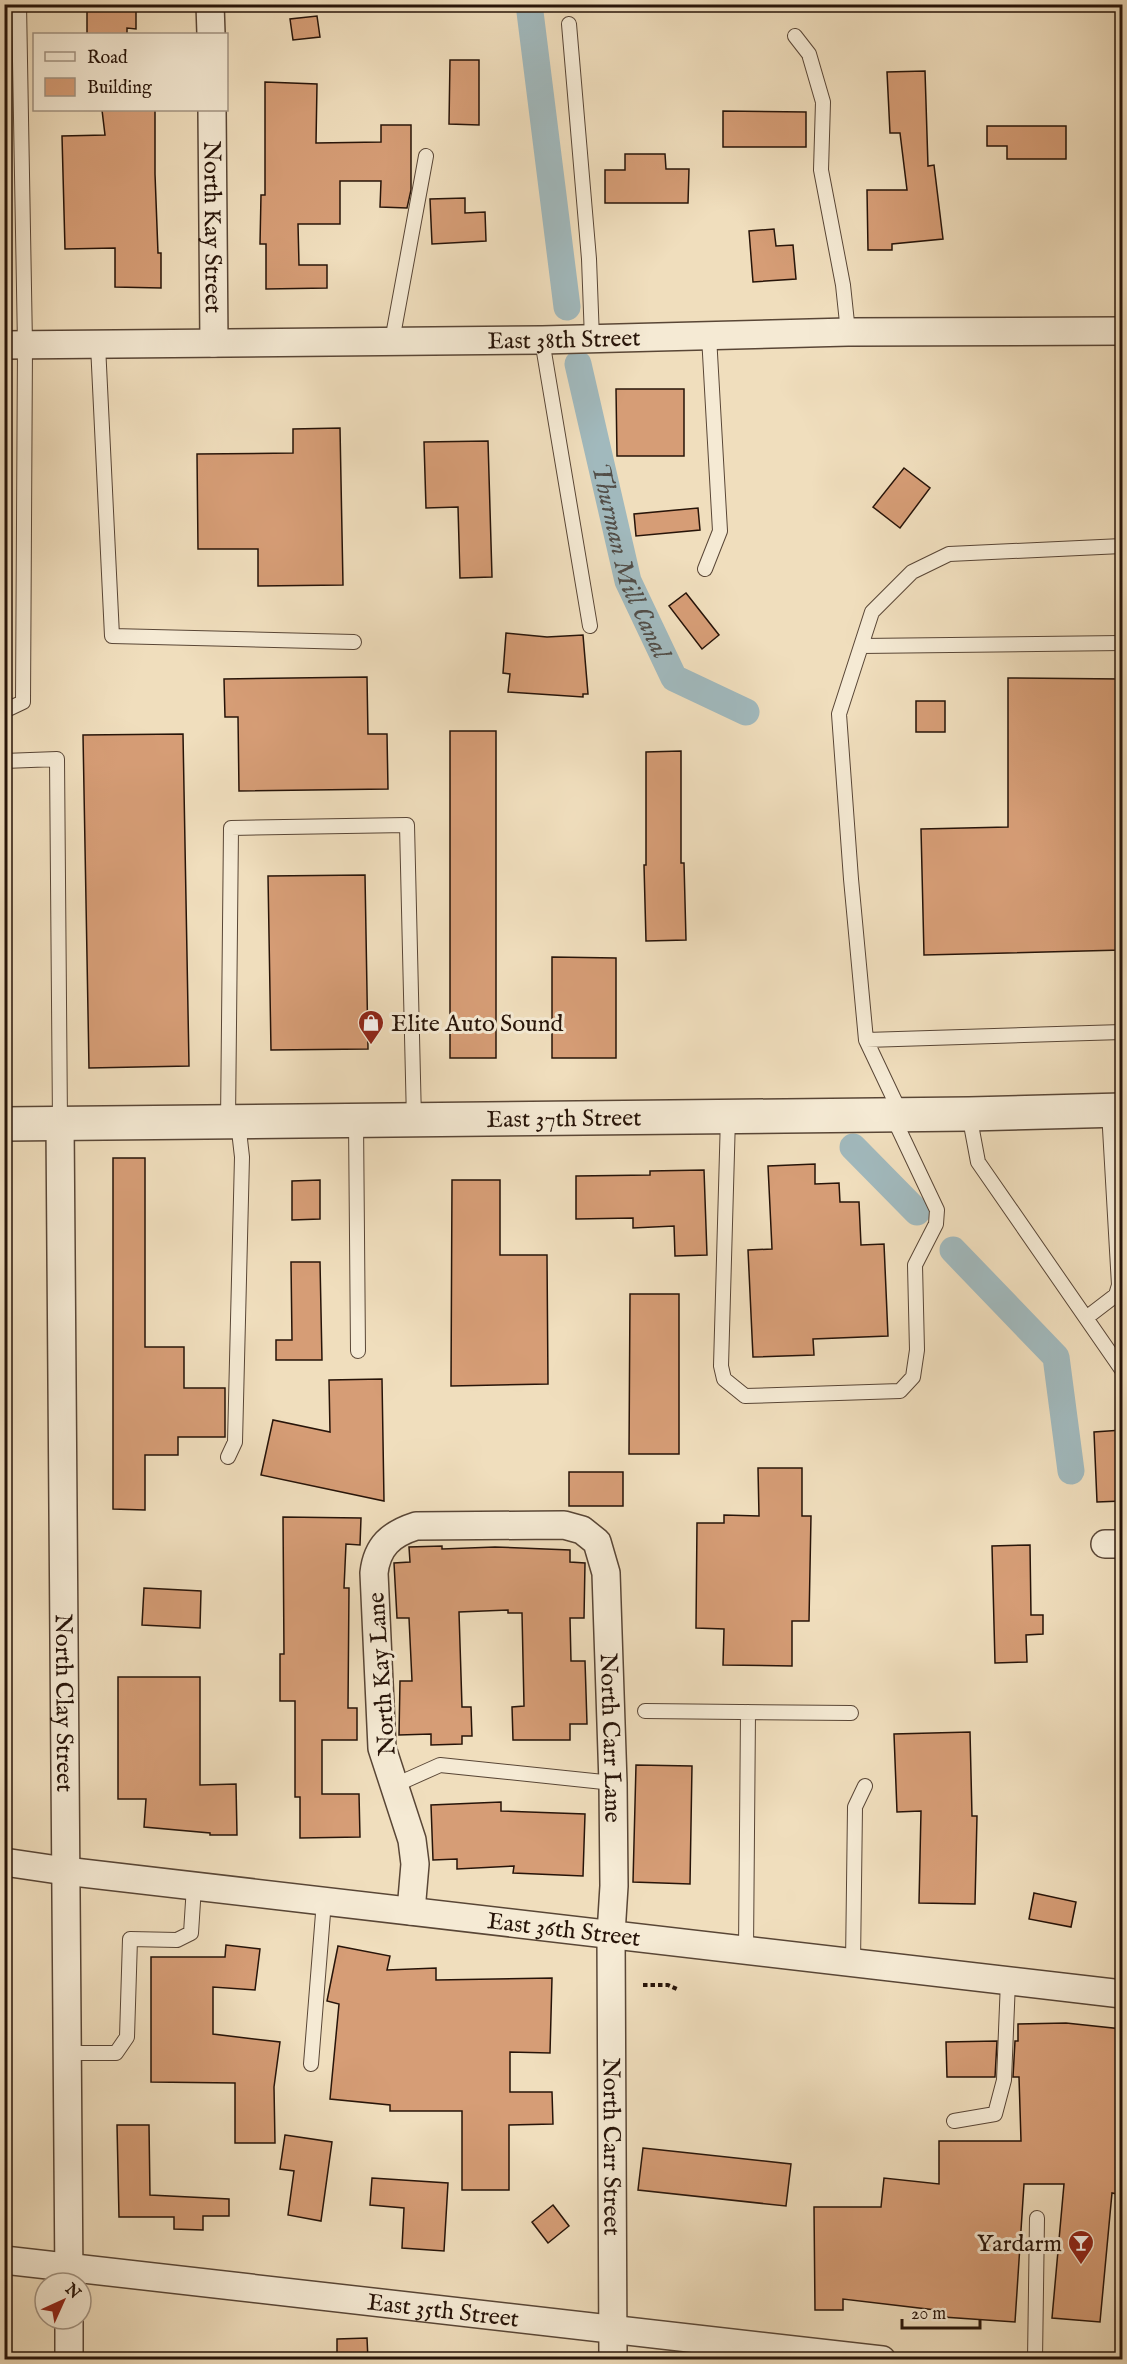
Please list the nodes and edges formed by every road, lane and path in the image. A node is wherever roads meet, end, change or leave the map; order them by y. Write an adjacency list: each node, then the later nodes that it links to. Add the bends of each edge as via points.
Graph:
1 (19, 4): 15 (lane)
2 (210, 4): 4 (street)
3 (569, 24): 11 (lane)
4 (211, 33)
5 (795, 36): 8 (lane, via 809,54 823,102 821,170)
6 (212, 111): 14 (street, North Kay Street)
7 (426, 156): 13 (lane)
8 (848, 332): 9 (street, East 38th Street); 10 (street, East 38th Street)
9 (1122, 332)
10 (709, 336): 11 (street, East 38th Street); 18 (lane, via 720,531)
11 (592, 339): 12 (street, East 38th Street)
12 (542, 340): 13 (street, East 38th Street); 19 (lane)
13 (392, 341): 14 (street, East 38th Street)
14 (214, 343): 16 (street, East 38th Street)
15 (15, 345): 16 (street, East 38th Street); 23 (lane, via 23,702)
16 (98, 345): 20 (lane, via 112,636)
17 (1122, 546): 22 (lane, via 949,554 912,572 872,612)
18 (705, 569)
19 (590, 626)
20 (354, 642)
21 (1122, 643): 22 (lane)
22 (861, 646): 26 (lane, via 840,714)
23 (4, 711)
24 (4, 761): 34 (lane, via 57,759)
25 (1122, 1032): 26 (lane)
26 (866, 1040): 29 (lane)
27 (1116, 1110): 28 (street, East 37th Street); 36 (lane, via 1119,1285 1116,1296)
28 (969, 1114): 29 (street, East 37th Street); 36 (lane, via 978,1162)
29 (896, 1115): 30 (street, East 37th Street); 30 (lane, via 937,1210 936,1224 915,1265 917,1350 913,1377 900,1391 745,1396 724,1379 721,1366)
30 (728, 1116): 32 (street, East 37th Street)
31 (356, 1120): 32 (street, East 37th Street); 33 (street, East 37th Street); 37 (lane)
32 (414, 1120): 33 (lane, via 407,825 231,828)
33 (233, 1122): 34 (street, East 37th Street); 39 (lane, via 242,1157 235,1442)
34 (60, 1123): 35 (street, East 37th Street); 48 (street, North Clay Street)
35 (4, 1124)
36 (1086, 1318): 38 (lane)
37 (358, 1351)
38 (1122, 1370)
39 (228, 1457)
40 (597, 1542): 44 (street, North Carr Lane, via 606,1573); 45 (street, North Kay Lane, via 582,1530 564,1525 416,1526 398,1532 385,1544 376,1559 374,1573 382,1748)
41 (645, 1711): 42 (lane)
42 (748, 1712): 43 (lane); 53 (lane)
43 (851, 1713)
44 (613, 1783): 45 (lane, via 440,1765); 52 (street, North Carr Lane)
45 (393, 1786): 51 (street, North Kay Lane, via 416,1864)
46 (865, 1786): 54 (lane, via 855,1807)
47 (4, 1862): 48 (street, East 36th Street)
48 (65, 1871): 49 (street, East 36th Street); 59 (street, North Clay Street)
49 (194, 1886): 50 (street, East 36th Street); 59 (lane, via 191,1933 177,1940 130,1939 127,2037 116,2053)
50 (324, 1901): 51 (street, East 36th Street); 60 (lane)
51 (411, 1911): 52 (street, East 36th Street)
52 (611, 1934): 53 (street, East 36th Street); 67 (street, North Carr Street)
53 (746, 1950): 54 (street, East 36th Street)
54 (853, 1963): 55 (street, East 36th Street)
55 (1008, 1981): 58 (street, East 36th Street); 61 (lane, via 1004,2080 995,2114)
56 (644, 1985): 57 (path, via 668,1985)
57 (679, 1990)
58 (1122, 1995)
59 (67, 2053): 65 (street, North Clay Street)
60 (311, 2064)
61 (954, 2121)
62 (1037, 2218): 72 (lane)
63 (4, 2260): 64 (street, East 35th Street)
64 (51, 2271)
65 (68, 2271)
66 (93, 2277): 67 (street, East 35th Street)
67 (614, 2328): 70 (street, North Carr Street); 71 (street, East 35th Street)
68 (69, 2331): 69 (street)
69 (69, 2360)
70 (613, 2360)
71 (882, 2360)
72 (1035, 2360)

